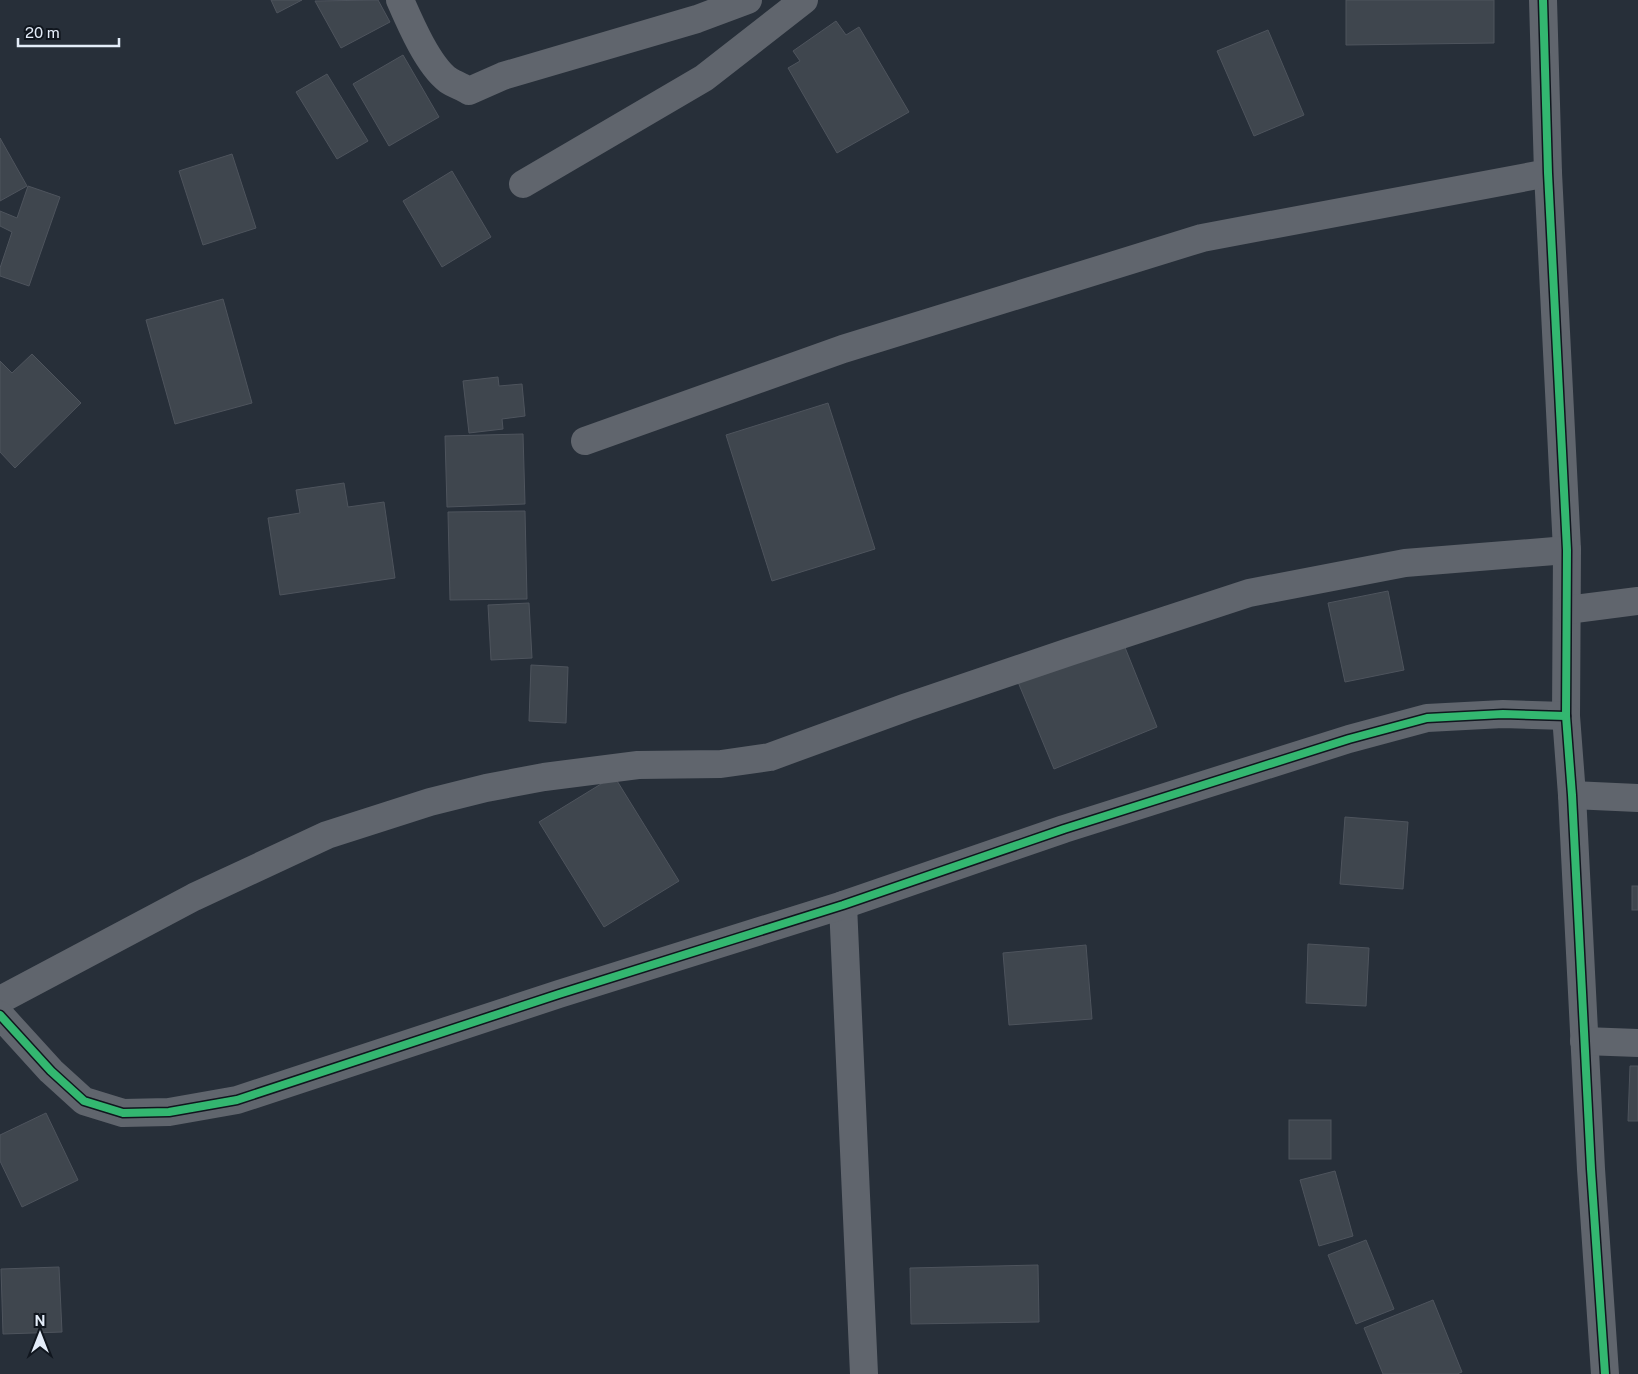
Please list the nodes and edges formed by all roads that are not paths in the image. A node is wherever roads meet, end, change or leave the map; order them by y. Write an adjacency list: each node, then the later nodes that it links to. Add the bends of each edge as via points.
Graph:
1 (400, 0): 2 (street, via 417,37 438,70 448,80 469,91 503,76 697,20)
2 (748, 0)
3 (804, 0): 6 (street, via 704,78)
4 (1543, 0): 5 (street)
5 (1548, 173): 7 (street, via 1202,238 843,349); 8 (street)
6 (523, 184)
7 (585, 441)
8 (1567, 550): 10 (street); 15 (street, via 1405,563 1249,594 907,707 770,757 721,764 638,765 544,777 430,802 328,835 194,897)
9 (1638, 601): 10 (street)
10 (1566, 610): 11 (street)
11 (1566, 716): 12 (street); 14 (street, via 1503,714 1427,718 1349,739 1064,829)
12 (1572, 795): 13 (street); 17 (street)
13 (1638, 798)
14 (843, 905): 16 (street, via 237,1100 168,1112 123,1113 84,1101 51,1071); 19 (street)
15 (0, 1000)
16 (0, 1015)
17 (1584, 1040): 18 (street); 20 (street)
18 (1638, 1044)
19 (864, 1374)
20 (1606, 1374)

